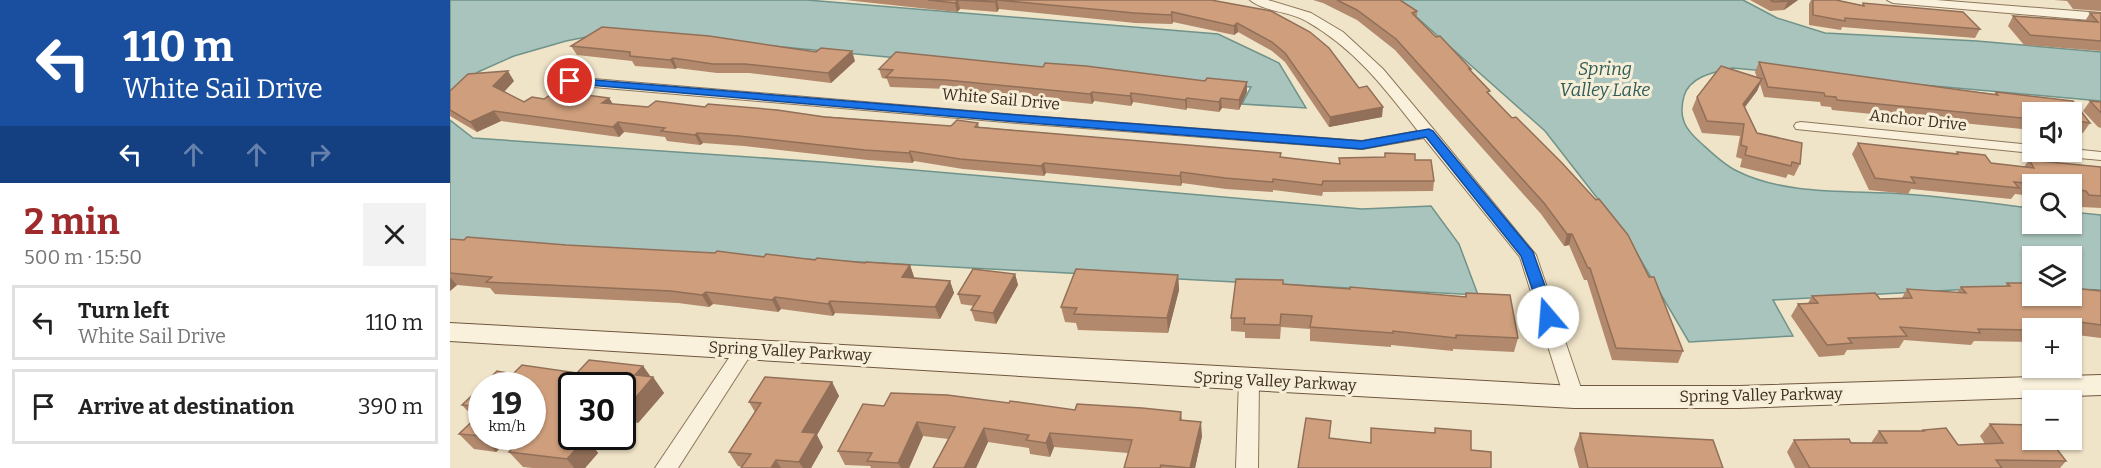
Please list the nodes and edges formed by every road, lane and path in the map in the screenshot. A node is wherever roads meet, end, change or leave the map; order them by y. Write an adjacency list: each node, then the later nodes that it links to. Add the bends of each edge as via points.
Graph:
1 (1256, 0): 6 (street, via 1307,16 1339,35 1378,72)
2 (1893, 0): 3 (street)
3 (2101, 17)
4 (570, 81): 6 (street, White Sail Drive, via 1362,145)
5 (1801, 126): 7 (street, Anchor Drive)
6 (1429, 133): 14 (street, via 1528,255)
7 (2022, 148)
8 (2082, 154): 9 (street)
9 (2101, 156)
10 (450, 332): 11 (street, Spring Valley Parkway)
11 (746, 348): 12 (street, Spring Valley Parkway); 15 (street)
12 (1249, 380): 14 (street, Spring Valley Parkway); 16 (street)
13 (2101, 385): 14 (street, Spring Valley Parkway, via 1739,397)
14 (1574, 397)
15 (666, 468)
16 (1247, 468)

